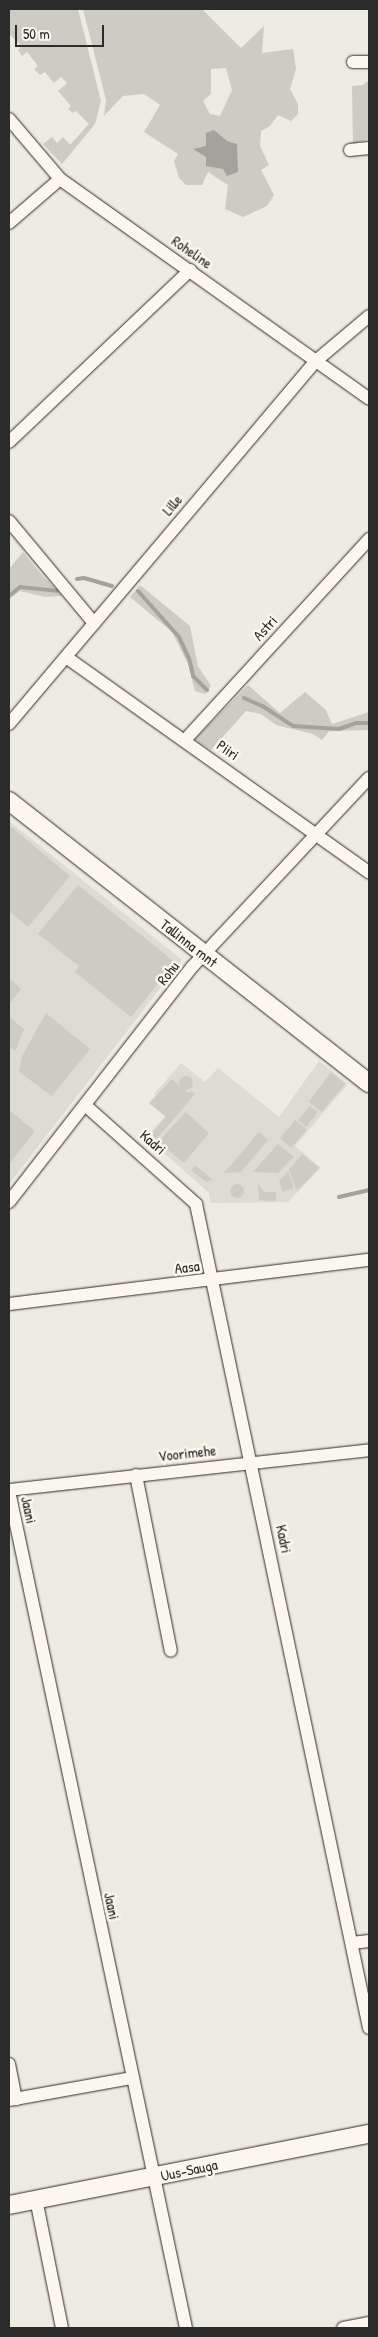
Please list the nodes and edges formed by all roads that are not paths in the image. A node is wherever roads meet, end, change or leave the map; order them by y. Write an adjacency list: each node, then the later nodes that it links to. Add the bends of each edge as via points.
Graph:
1 (353, 62): 2 (street)
2 (369, 62)
3 (9, 119): 6 (street, Roheline)
4 (369, 148): 5 (street)
5 (350, 150)
6 (60, 179): 7 (street); 8 (street, Roheline)
7 (9, 223)
8 (190, 270): 10 (street, Roheline); 12 (street)
9 (369, 316): 10 (street, Lille)
10 (317, 360): 11 (street, Roheline); 15 (street, Lille)
11 (369, 399)
12 (9, 442)
13 (9, 520): 15 (street)
14 (369, 538): 18 (street, Astri)
15 (94, 623): 16 (street, Lille)
16 (66, 657): 17 (street, Lille); 18 (street, Piiri)
17 (9, 724)
18 (186, 740): 21 (street, Piiri)
19 (369, 778): 21 (street, Rohu)
20 (9, 801): 23 (main road, Tallinna mnt)
21 (318, 833): 22 (street, Piiri); 23 (street, Rohu)
22 (369, 872)
23 (204, 954): 24 (main road, Tallinna mnt); 25 (street, Rohu)
24 (369, 1083)
25 (84, 1105): 26 (street, Rohu); 28 (street, Kadri, via 196,1204)
26 (9, 1202)
27 (369, 1260): 28 (street, Aasa)
28 (214, 1280): 29 (street, Aasa); 31 (street, Kadri)
29 (9, 1304)
30 (369, 1450): 31 (street, Voorimehe)
31 (252, 1463): 32 (street, Voorimehe); 36 (street, Kadri)
32 (136, 1475): 33 (street, Voorimehe); 34 (street)
33 (9, 1490): 39 (street, Jaani)
34 (171, 1651)
35 (369, 1941): 36 (street)
36 (352, 1943): 37 (street, Kadri)
37 (369, 2028)
38 (9, 2064): 40 (street)
39 (131, 2078): 40 (street); 42 (street, Jaani)
40 (12, 2100)
41 (369, 2134): 42 (main road, Uus-Sauga)
42 (154, 2177): 43 (main road, Uus-Sauga); 47 (street, Jaani)
43 (36, 2199): 44 (main road, Uus-Sauga); 46 (street)
44 (9, 2204)
45 (369, 2323): 48 (street)
46 (62, 2328)
47 (186, 2328)
48 (343, 2328)

